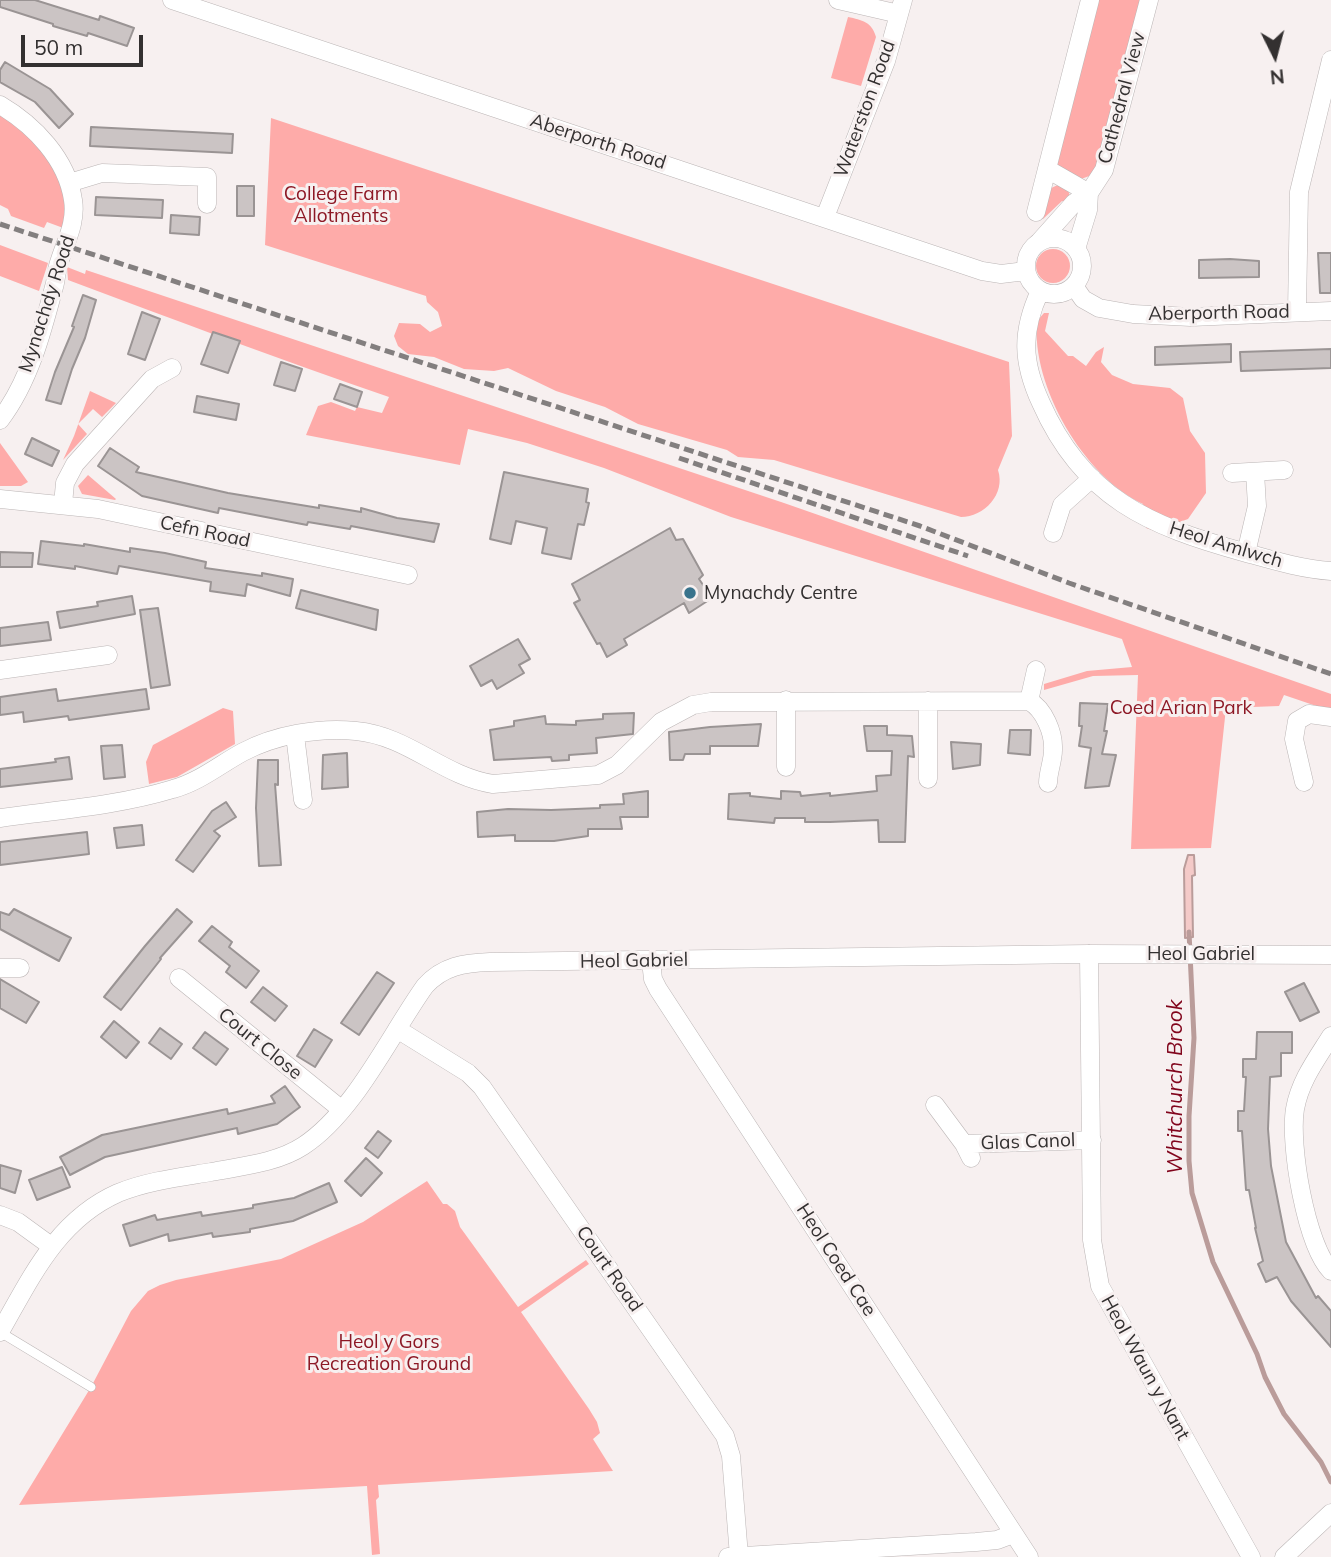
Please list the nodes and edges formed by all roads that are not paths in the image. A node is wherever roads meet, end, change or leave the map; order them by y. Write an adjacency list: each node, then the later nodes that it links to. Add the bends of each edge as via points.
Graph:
1 (172, 0): 13 (street, Aberporth Road)
2 (838, 0): 5 (street)
3 (1090, 0): 8 (street)
4 (1149, 0): 10 (street, Cathedral View, via 1104,170)
5 (901, 7): 13 (street, Waterston Road, via 886,61)
6 (1330, 68): 20 (street, via 1299,192)
7 (0, 105): 9 (street, via 42,139)
8 (1047, 169): 10 (street); 12 (street)
9 (69, 183): 11 (street, via 102,173 207,177); 22 (street, Mynachdy Road, via 72,228 29,368)
10 (1089, 193): 14 (street, Cathedral View, via 1073,203); 15 (street, Cathedral View)
11 (207, 204)
12 (1036, 212)
13 (824, 217): 16 (street, Aberporth Road, via 982,271)
14 (1040, 241): 15 (street, via 1063,239); 16 (street, via 1028,254)
15 (1076, 249): 17 (street, via 1082,272)
16 (1026, 271): 18 (street)
17 (1074, 286): 18 (street, via 1058,294); 20 (street, Aberporth Road, via 1083,299 1099,308 1133,314 1191,317)
18 (1040, 291): 26 (street, Heol Amlwch, via 1027,329 1028,369 1056,434)
19 (1331, 311): 20 (street, Aberporth Road)
20 (1297, 312)
21 (172, 368): 28 (street, via 152,379 75,464 65,482)
22 (0, 421)
23 (1284, 470): 24 (street)
24 (1255, 472): 25 (street); 30 (street, via 1257,506)
25 (1232, 473)
26 (1092, 478): 29 (street, via 1062,505); 30 (street, Heol Amlwch, via 1157,525)
27 (0, 499): 28 (street, Cefn Road)
28 (63, 504): 32 (street, Cefn Road)
29 (1053, 533)
30 (1246, 553): 31 (street, Heol Amlwch)
31 (1331, 571)
32 (408, 575)
33 (108, 655): 34 (street)
34 (0, 670)
35 (1036, 670): 38 (street)
36 (786, 700): 37 (street); 40 (street, via 693,705 661,722 617,765 598,775 493,784 456,774 420,751 380,735 344,730); 41 (street)
37 (928, 701): 38 (street); 42 (street)
38 (1029, 701): 44 (street, via 1041,711 1051,732)
39 (1331, 718): 43 (street, via 1309,714 1295,726)
40 (295, 735): 45 (street); 46 (street, via 253,747 173,789 129,800)
41 (786, 767)
42 (929, 779)
43 (1304, 782)
44 (1048, 783)
45 (303, 800)
46 (0, 818)
47 (1089, 954): 48 (street, Heol Gabriel); 49 (street, Heol Gabriel); 57 (street, Heol Waun y Nant)
48 (1331, 955)
49 (651, 961): 53 (street, Heol Gabriel, via 455,966 434,976); 64 (street, Heol Coed Cae, via 658,989)
50 (0, 968): 51 (street)
51 (20, 968)
52 (179, 978): 56 (street, Court Close)
53 (397, 1029): 56 (street, Heol Gabriel); 65 (street, Court Road, via 468,1073 482,1087 725,1436 732,1456)
54 (1331, 1036): 60 (street, via 1304,1078 1295,1110 1295,1142 1311,1233)
55 (935, 1105): 57 (street, Glas Canol, via 968,1151)
56 (342, 1110): 59 (street, Heol Gabriel, via 316,1138 285,1156 142,1185 111,1196 79,1217)
57 (1092, 1140): 68 (street, Heol Waun y Nant, via 1093,1240 1100,1286)
58 (0, 1214): 59 (street)
59 (51, 1246): 61 (street, Heol Gabriel)
60 (1331, 1271)
61 (0, 1332): 62 (lane)
62 (91, 1387)
63 (1331, 1513): 69 (street)
64 (1013, 1534): 65 (street, via 998,1541); 67 (street, Heol Coed Cae)
65 (739, 1556): 66 (street)
66 (727, 1557)
67 (1029, 1557)
68 (1251, 1557)
69 (1284, 1557)

